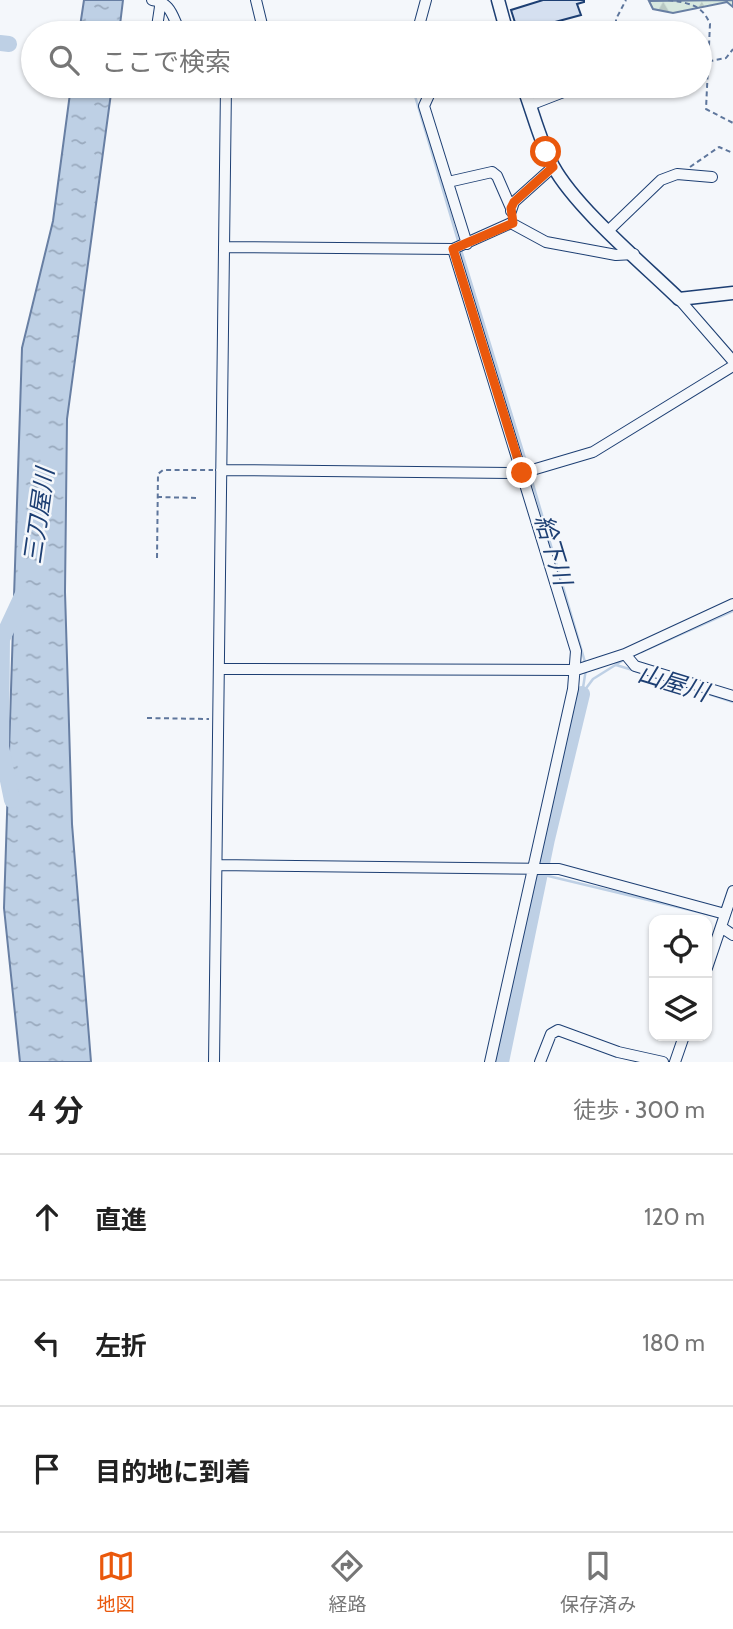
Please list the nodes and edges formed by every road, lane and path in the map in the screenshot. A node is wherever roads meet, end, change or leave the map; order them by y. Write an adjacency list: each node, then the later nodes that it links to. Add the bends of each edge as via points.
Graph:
1 (256, 0): 9 (street)
2 (426, 0): 10 (street)
3 (626, 0): 12 (path)
4 (668, 0): 13 (path, via 689,3 705,13)
5 (158, 1): 7 (street); 8 (street)
6 (494, 1): 11 (main road)
7 (158, 21)
8 (177, 21)
9 (261, 21)
10 (420, 21)
11 (502, 21)
12 (616, 21)
13 (708, 21)
14 (733, 49): 15 (path, via 726,58)
15 (712, 62)
16 (226, 98): 32 (street)
17 (428, 98): 27 (street, via 424,106)
18 (527, 98): 21 (main road)
19 (548, 98): 21 (street)
20 (707, 98): 22 (path, via 706,109)
21 (530, 105): 24 (main road)
22 (733, 123)
23 (733, 153): 25 (path, via 719,147)
24 (553, 167): 28 (street); 30 (main road)
25 (681, 174): 26 (street); 30 (street, via 655,185)
26 (712, 177)
27 (447, 183): 28 (street, via 492,172); 31 (street)
28 (511, 208): 29 (street)
29 (513, 223): 31 (street); 33 (street, via 546,242)
30 (609, 230): 33 (main road)
31 (460, 246): 32 (street); 38 (street)
32 (224, 247): 37 (street)
33 (634, 254): 35 (main road)
34 (733, 293): 35 (main road)
35 (679, 299): 36 (street)
36 (733, 363): 38 (street, via 593,452)
37 (221, 470): 38 (street); 39 (path, via 163,470 157,476); 44 (street)
38 (527, 472): 45 (street)
39 (157, 498): 40 (path); 41 (path)
40 (198, 498)
41 (157, 558)
42 (733, 604): 43 (street)
43 (626, 657): 45 (street); 46 (street)
44 (219, 669): 45 (street); 48 (street)
45 (578, 669): 50 (street)
46 (733, 696)
47 (147, 718): 48 (path)
48 (218, 719): 49 (street)
49 (217, 865): 50 (street); 55 (street)
50 (535, 869): 52 (street, via 571,871); 56 (street)
51 (733, 891): 52 (street)
52 (725, 914): 53 (street)
53 (712, 953)
54 (682, 1041): 59 (street)
55 (214, 1062)
56 (490, 1062)
57 (540, 1062): 58 (street, via 551,1034 558,1030 618,1052)
58 (663, 1062)
59 (675, 1062)

